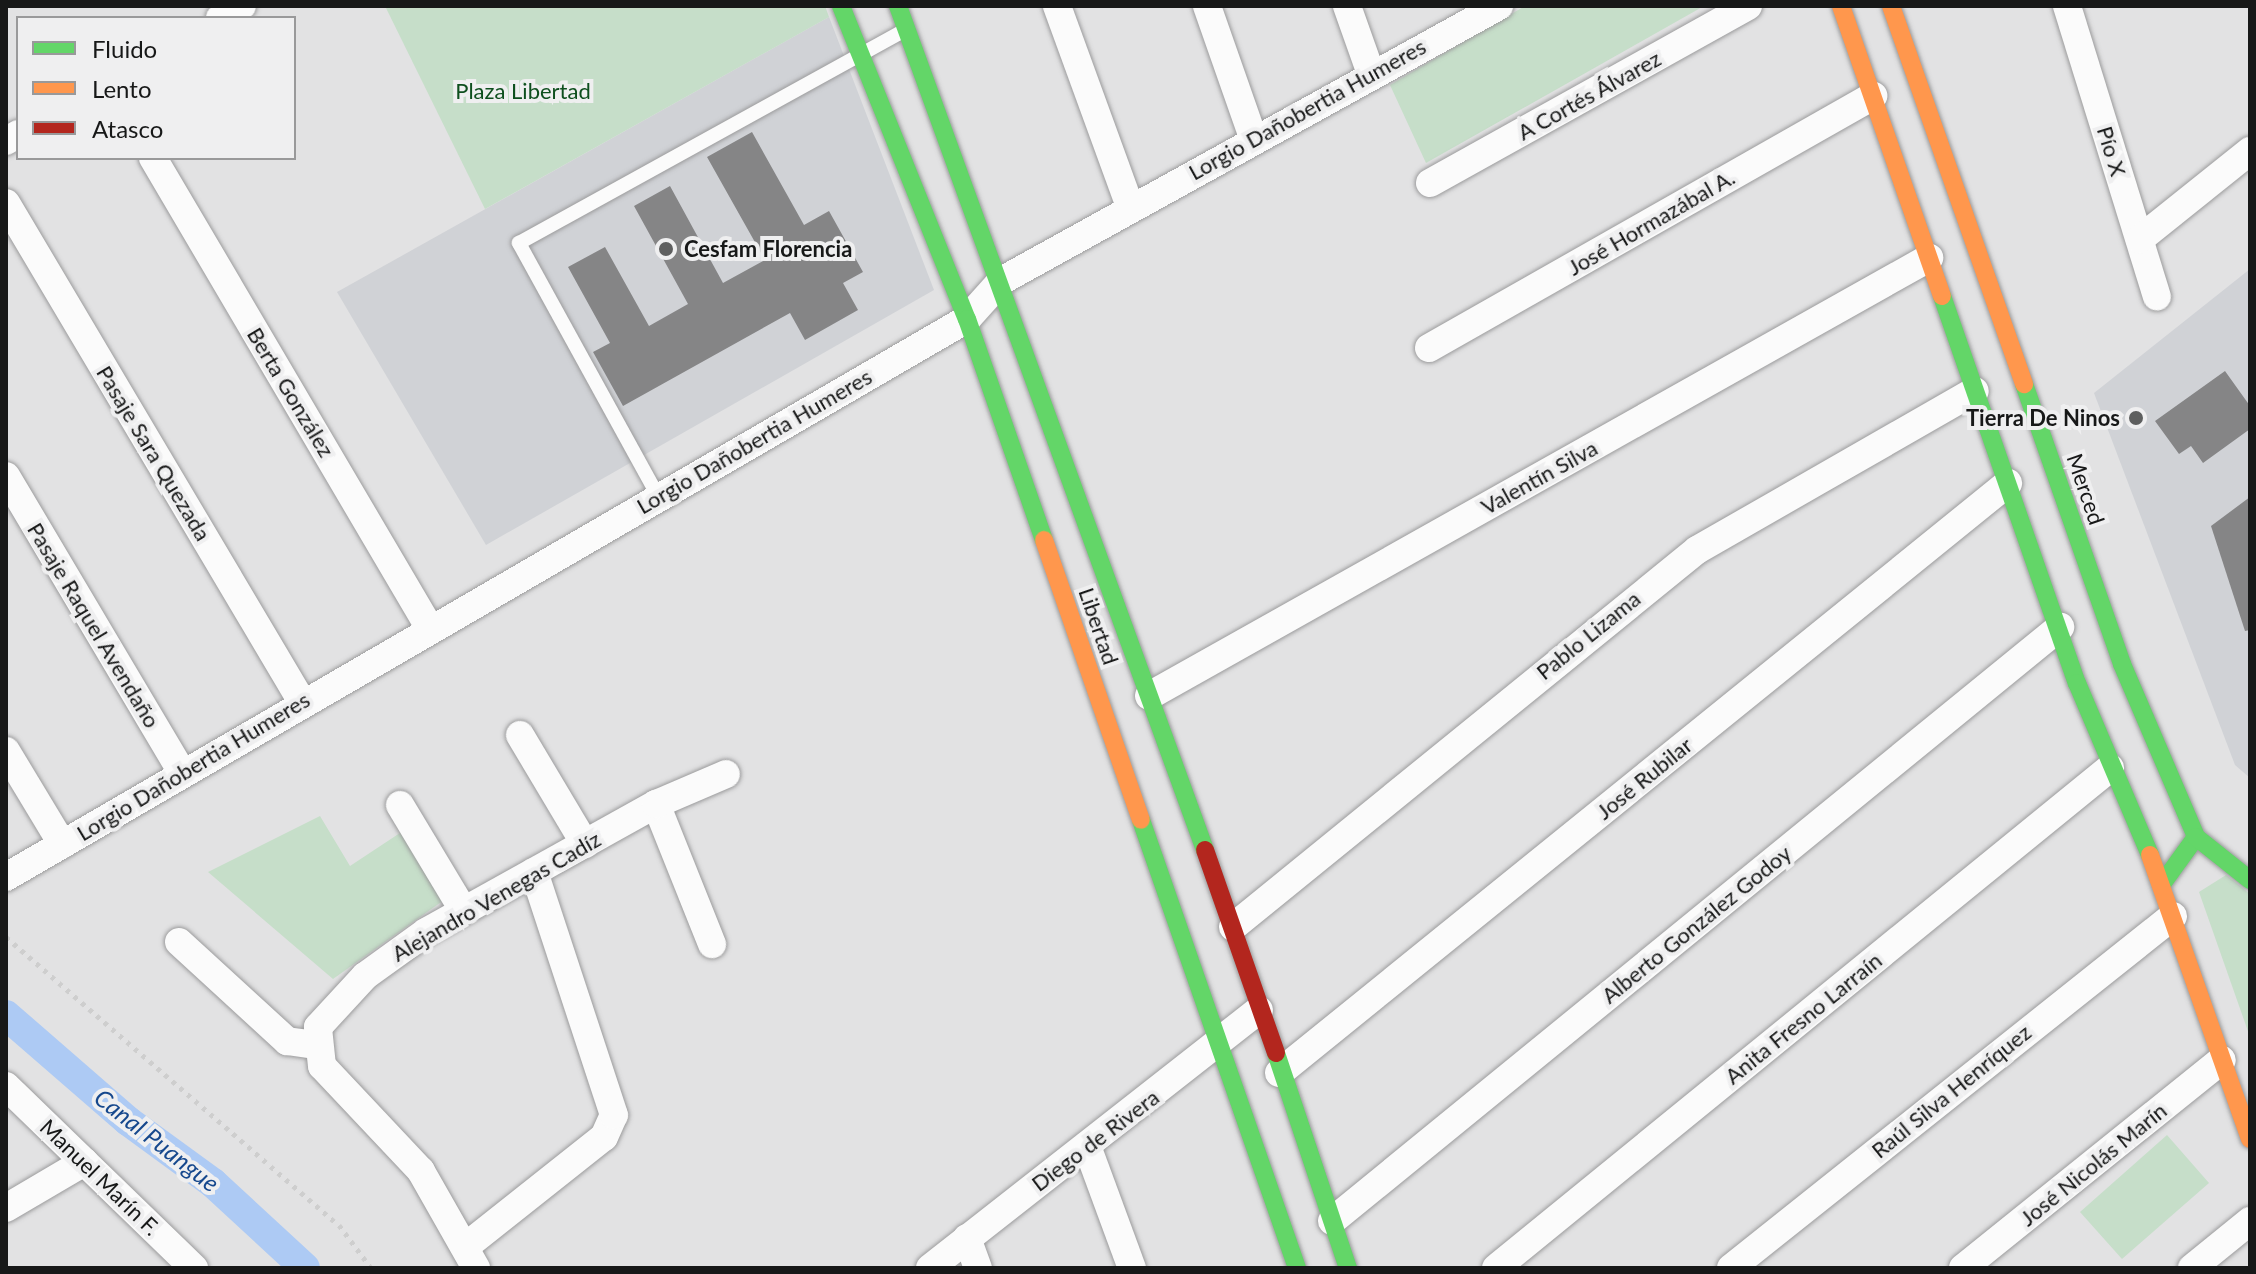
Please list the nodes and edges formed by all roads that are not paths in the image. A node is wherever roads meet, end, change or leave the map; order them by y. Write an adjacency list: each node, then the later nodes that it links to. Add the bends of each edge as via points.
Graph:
1 (242, 6): 12 (street)
2 (841, 6): 14 (street, Libertad)
3 (898, 6): 13 (street, Libertad)
4 (1057, 6): 22 (street)
5 (1207, 6): 17 (street)
6 (1347, 6): 15 (street)
7 (1499, 6): 15 (street, Lorgio Dañobertia Humeres)
8 (1748, 6): 20 (street, A Cortés Álvarez)
9 (1841, 6): 16 (street)
10 (1891, 6): 44 (street, Merced, via 2122,664)
11 (2067, 6): 23 (street, Pío X)
12 (224, 16)
13 (906, 28): 14 (lane); 25 (street, Libertad)
14 (856, 51): 27 (street, Libertad); 32 (lane, via 519,243)
15 (1370, 71): 17 (street, Lorgio Dañobertia Humeres)
16 (1873, 96): 24 (street); 28 (street, José Hormazábal A.)
17 (1253, 137): 22 (street, Lorgio Dañobertia Humeres)
18 (2250, 151): 23 (street)
19 (154, 160): 33 (street, Berta González)
20 (1430, 183)
21 (6, 203): 36 (street, Pasaje Sara Quezada)
22 (1130, 207): 25 (street, Lorgio Dañobertia Humeres)
23 (2140, 239): 26 (street, Pío X)
24 (1929, 258): 29 (street); 35 (street, Valentín Silva)
25 (1001, 281): 27 (street, Lorgio Dañobertia Humeres); 35 (street, Libertad)
26 (2157, 296)
27 (967, 319): 32 (street, Lorgio Dañobertia Humeres); 57 (street, Libertad)
28 (1429, 348)
29 (1975, 391): 31 (street); 53 (street, Pablo Lizama, via 1697,550)
30 (6, 476): 40 (street, Pasaje Raquel Avendaño)
31 (2008, 483): 34 (street); 60 (street, José Rubilar)
32 (658, 496): 33 (street, Lorgio Dañobertia Humeres)
33 (429, 627): 36 (street, Lorgio Dañobertia Humeres)
34 (2060, 627): 39 (street); 66 (street, Alberto González Godoy)
35 (1149, 696): 53 (street, Libertad)
36 (302, 702): 40 (street, Lorgio Dañobertia Humeres)
37 (520, 735): 46 (street)
38 (6, 751): 45 (street)
39 (2110, 768): 50 (street); 76 (street, Anita Fresno Larraín)
40 (182, 773): 45 (street, Lorgio Dañobertia Humeres)
41 (726, 774): 42 (street, Alejandro Venegas Cadíz)
42 (656, 804): 46 (street, Alejandro Venegas Cadíz); 55 (street)
43 (400, 805): 51 (street)
44 (2196, 837): 49 (street); 50 (street)
45 (62, 844): 48 (street, Lorgio Dañobertia Humeres)
46 (585, 844): 47 (street, Alejandro Venegas Cadíz)
47 (534, 872): 51 (street, Alejandro Venegas Cadíz); 69 (street, via 614,1115 604,1137)
48 (6, 877)
49 (2250, 880)
50 (2162, 884): 52 (street)
51 (463, 910): 58 (street, Alejandro Venegas Cadíz, via 365,976 323,1019)
52 (2173, 916): 59 (street); 77 (street, Raúl Silva Henríquez)
53 (1233, 927): 56 (street, Libertad)
54 (179, 942): 58 (street, via 287,1041)
55 (712, 944)
56 (1259, 1010): 57 (street, Diego de Rivera); 60 (street, Libertad)
57 (1220, 1043): 63 (street, Diego de Rivera); 74 (street, Libertad)
58 (315, 1045): 69 (street, via 322,1066 421,1171)
59 (2222, 1060): 62 (street); 78 (street, José Nicolás Marín)
60 (1279, 1073): 66 (street, Libertad)
61 (6, 1086): 64 (street, Manuel Marín F.)
62 (2250, 1139)
63 (1087, 1146): 68 (street, Diego de Rivera); 73 (street)
64 (84, 1162): 65 (street); 70 (street, Manuel Marín F.)
65 (6, 1208)
66 (1332, 1221): 75 (street, Libertad)
67 (2250, 1221): 79 (street)
68 (967, 1238): 71 (street, Diego de Rivera); 72 (street)
69 (470, 1258)
70 (194, 1268)
71 (930, 1268)
72 (978, 1268)
73 (1132, 1268)
74 (1297, 1268)
75 (1348, 1268)
76 (1496, 1268)
77 (1731, 1268)
78 (1963, 1268)
79 (2192, 1268)

